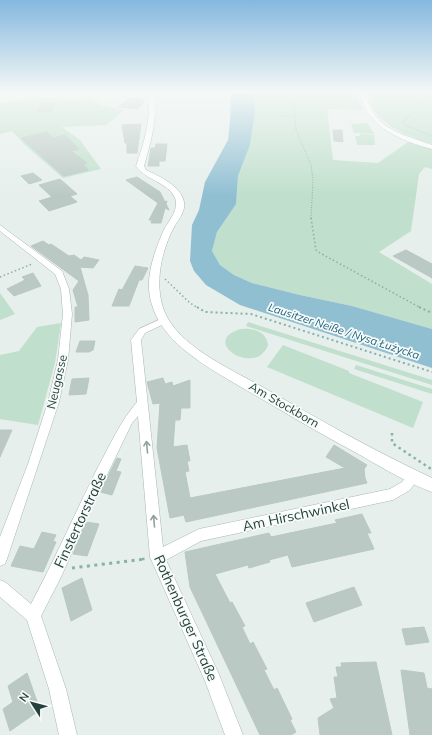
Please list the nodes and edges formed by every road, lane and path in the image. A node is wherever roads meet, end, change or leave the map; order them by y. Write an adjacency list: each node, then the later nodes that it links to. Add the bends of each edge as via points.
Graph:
1 (151, 127): 14 (street, via 140,166 143,171 169,187 179,197 180,202 178,213 165,238 153,288)
2 (296, 127): 13 (path, via 314,180 311,218 316,250 414,306)
3 (387, 127): 8 (street)
4 (411, 127): 6 (path)
5 (432, 131): 6 (path)
6 (428, 135): 7 (path)
7 (432, 136)
8 (432, 147)
9 (0, 227): 10 (street, Neugasse)
10 (42, 260): 11 (path); 21 (street, Neugasse, via 59,273 63,281 68,318 65,352 47,424)
11 (0, 277)
12 (164, 279): 15 (path, via 190,304 205,312 250,314)
13 (432, 313)
14 (163, 321): 16 (street, via 142,331 136,340); 18 (street, Am Stockborn, via 177,338 203,358 310,421)
15 (432, 372)
16 (143, 402): 20 (street, Rothenburger Straße, one-way to 16); 22 (street, Finstertorstraße, via 128,420)
17 (392, 433): 19 (path, via 392,443 431,469)
18 (414, 477): 19 (street); 20 (street, Am Hirschwinkel, via 393,494 199,535)
19 (430, 485)
20 (157, 558): 22 (path); 26 (street, Rothenburger Straße, via 212,678)
21 (0, 559)
22 (57, 570): 24 (street, Finstertorstraße)
23 (0, 587): 24 (street)
24 (33, 615): 25 (street, via 66,720)
25 (68, 735)
26 (234, 735)

